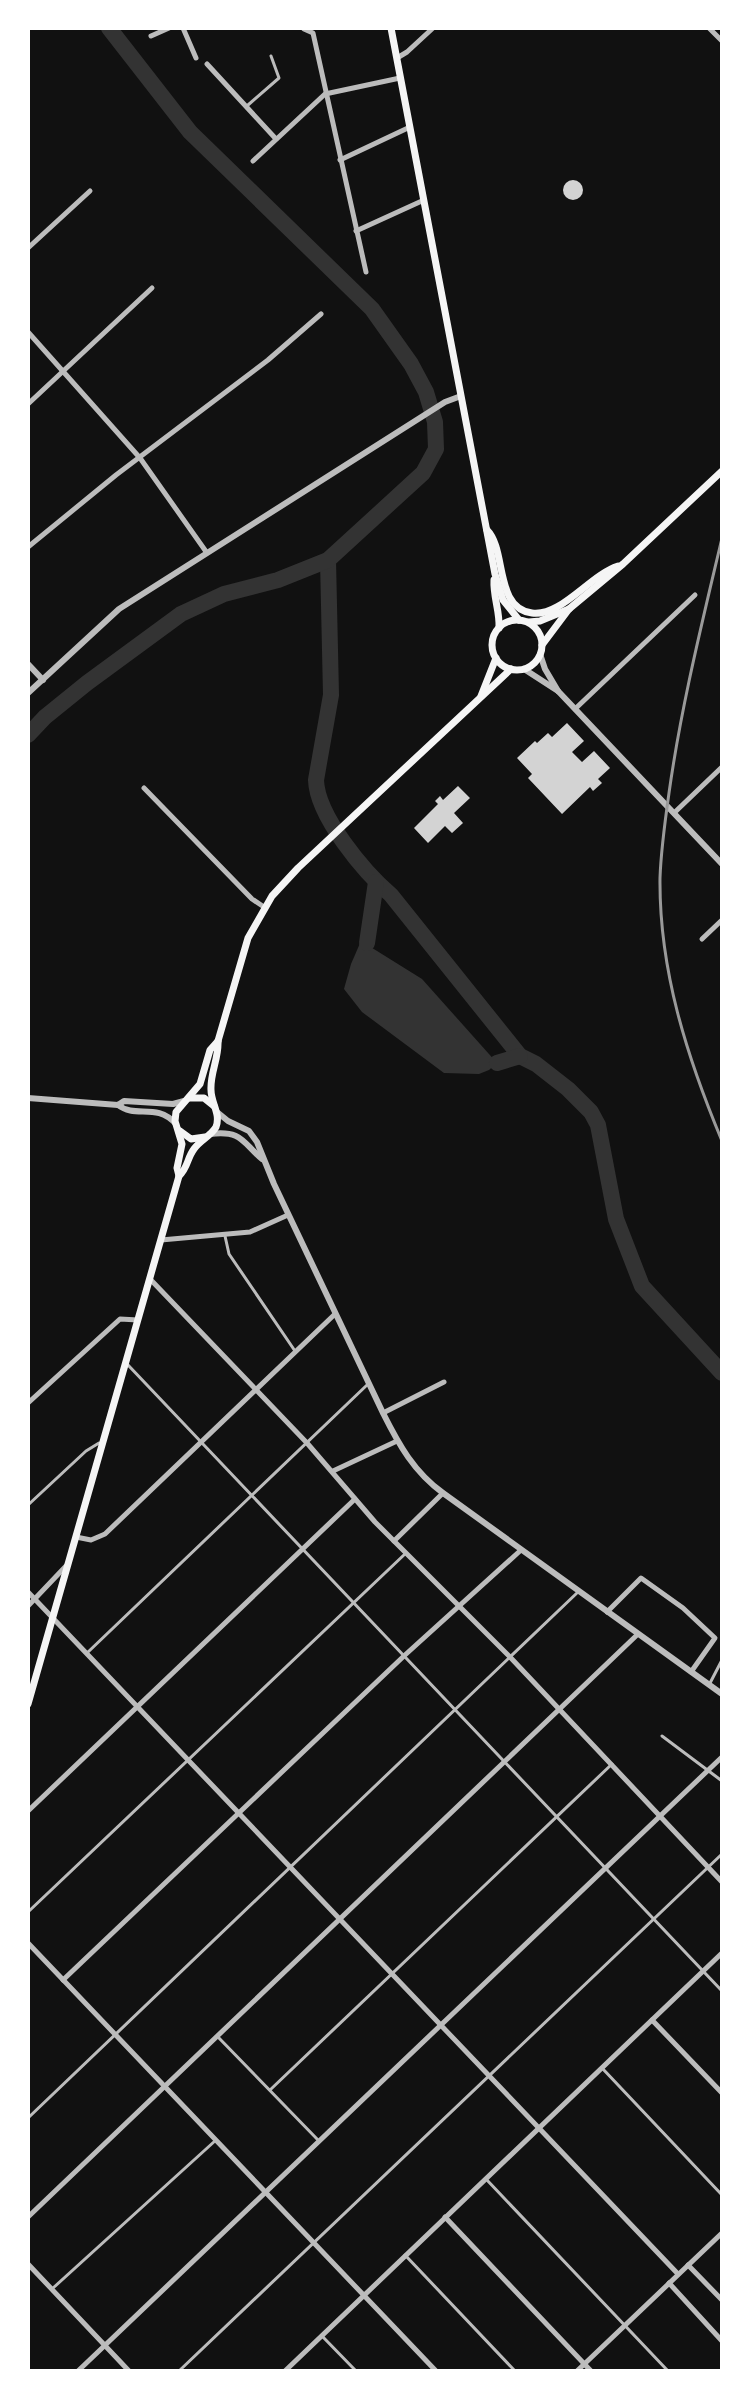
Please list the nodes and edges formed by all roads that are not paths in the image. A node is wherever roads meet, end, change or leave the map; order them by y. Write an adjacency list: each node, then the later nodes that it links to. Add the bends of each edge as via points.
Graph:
1 (169, 28): 7 (street)
2 (183, 28): 10 (street)
3 (391, 28): 11 (main road)
4 (433, 28): 11 (street)
5 (709, 28): 8 (street)
6 (304, 29): 14 (street, via 313,33)
7 (151, 36)
8 (722, 41)
9 (271, 56): 15 (lane, via 279,78)
10 (196, 58)
11 (397, 58): 13 (main road)
12 (207, 64): 15 (street)
13 (400, 78): 14 (street); 16 (main road)
14 (325, 94): 17 (street); 18 (street)
15 (246, 107): 17 (street)
16 (410, 127): 18 (street); 21 (main road)
17 (276, 139): 19 (street)
18 (340, 160): 22 (street)
19 (253, 161)
20 (90, 191): 23 (street)
21 (424, 200): 22 (street); 29 (main road)
22 (356, 231): 24 (street)
23 (28, 248)
24 (366, 272)
25 (152, 288): 28 (street)
26 (321, 314): 31 (street)
27 (28, 332): 28 (street)
28 (64, 370): 30 (street); 31 (street)
29 (461, 396): 33 (main road); 35 (street)
30 (28, 404)
31 (140, 458): 34 (street); 35 (street)
32 (722, 471): 36 (main road)
33 (486, 529): 36 (main road, via 494,536 512,599 531,613 557,607 604,570); 37 (main road)
34 (28, 547)
35 (207, 553): 48 (street, via 119,609)
36 (623, 564): 39 (main road)
37 (495, 574): 40 (main road, via 503,600); 41 (main road)
38 (695, 595): 52 (street)
39 (569, 609): 40 (main road, via 540,621); 42 (main road)
40 (522, 621): 41 (main road); 42 (main road, via 538,631)
41 (499, 628): 44 (main road, via 493,641)
42 (542, 645): 43 (main road)
43 (540, 654): 47 (main road); 49 (street)
44 (496, 658): 46 (main road); 51 (main road)
45 (28, 664): 48 (street)
46 (511, 669): 47 (main road); 51 (main road)
47 (524, 669): 49 (street)
48 (43, 680): 50 (street)
49 (558, 691): 52 (street)
50 (28, 693)
51 (481, 696): 57 (main road, via 289,877)
52 (575, 709): 55 (street)
53 (721, 771): 55 (street)
54 (144, 788): 57 (street)
55 (674, 813): 56 (street)
56 (722, 864)
57 (264, 907): 60 (main road, via 242,954)
58 (722, 920): 59 (street)
59 (702, 939)
60 (218, 1041): 62 (main road, via 200,1084); 64 (main road, via 211,1088)
61 (28, 1098): 63 (street)
62 (186, 1100): 63 (street); 64 (main road, via 201,1097); 65 (main road, via 176,1112)
63 (118, 1105): 65 (street, via 160,1112)
64 (215, 1109): 66 (main road, via 216,1124); 67 (street, via 250,1133)
65 (177, 1127): 66 (main road, via 191,1139); 68 (main road, via 182,1141)
66 (209, 1135): 67 (street, via 240,1137); 68 (main road, via 194,1148)
67 (262, 1159): 69 (street)
68 (179, 1176): 71 (main road)
69 (288, 1215): 70 (street, via 250,1232); 73 (street)
70 (225, 1236): 71 (street); 75 (lane, via 229,1254)
71 (161, 1240): 72 (main road)
72 (150, 1279): 74 (main road); 79 (street)
73 (335, 1314): 75 (street); 78 (street)
74 (138, 1320): 76 (main road); 80 (street, via 120,1319)
75 (295, 1351): 79 (street)
76 (125, 1362): 82 (main road); 83 (lane)
77 (444, 1382): 81 (street)
78 (369, 1383): 81 (street); 85 (lane)
79 (256, 1388): 83 (street); 85 (street)
80 (28, 1403)
81 (383, 1413): 84 (street)
82 (103, 1441): 90 (lane); 91 (main road)
83 (202, 1441): 88 (lane); 91 (street, via 105,1534 91,1540)
84 (397, 1441): 86 (street); 87 (street, via 417,1470)
85 (307, 1443): 86 (street); 88 (lane)
86 (332, 1472): 89 (street)
87 (443, 1493): 92 (street); 94 (street)
88 (253, 1495): 93 (lane); 106 (lane)
89 (355, 1499): 92 (street); 93 (street)
90 (28, 1505)
91 (76, 1537): 96 (main road)
92 (394, 1541): 95 (street)
93 (303, 1548): 100 (lane); 114 (street)
94 (521, 1550): 98 (street); 102 (street)
95 (406, 1553): 100 (lane); 102 (street)
96 (69, 1561): 99 (street); 104 (main road)
97 (28, 1592): 99 (street)
98 (578, 1592): 103 (street); 108 (lane)
99 (35, 1599): 101 (street); 104 (street)
100 (354, 1602): 107 (lane); 119 (lane)
101 (28, 1606)
102 (459, 1606): 107 (street); 108 (street)
103 (607, 1612): 105 (street); 110 (street, via 641,1578 683,1608 715,1638)
104 (53, 1618): 106 (street); 113 (main road)
105 (638, 1634): 110 (street); 116 (street)
106 (87, 1653): 114 (street)
107 (405, 1655): 115 (lane); 125 (street)
108 (510, 1657): 115 (lane); 116 (street)
109 (722, 1660): 111 (lane)
110 (691, 1672): 111 (street)
111 (708, 1685): 112 (street)
112 (722, 1694)
113 (28, 1704)
114 (137, 1706): 119 (street); 124 (street)
115 (456, 1708): 120 (lane); 129 (lane)
116 (560, 1710): 120 (street); 121 (street)
117 (662, 1736): 122 (lane)
118 (722, 1757): 122 (street)
119 (188, 1760): 125 (street); 133 (lane)
120 (506, 1761): 126 (lane); 135 (street)
121 (612, 1764): 126 (lane); 127 (street)
122 (708, 1771): 123 (lane); 127 (street)
123 (722, 1781)
124 (28, 1811)
125 (239, 1813): 129 (street); 140 (street)
126 (558, 1815): 130 (lane); 139 (lane)
127 (660, 1816): 130 (street); 131 (street)
128 (722, 1854): 131 (lane)
129 (290, 1867): 135 (street); 144 (lane)
130 (607, 1867): 134 (lane); 143 (street)
131 (708, 1867): 132 (street); 134 (lane)
132 (722, 1882)
133 (28, 1912)
134 (654, 1917): 138 (lane); 147 (lane)
135 (341, 1919): 139 (street); 145 (street)
136 (28, 1943): 140 (street)
137 (722, 1953): 138 (street)
138 (703, 1971): 141 (lane); 142 (street)
139 (392, 1973): 143 (street); 149 (lane)
140 (63, 1980): 144 (street)
141 (722, 1991)
142 (652, 2020): 146 (street); 150 (street)
143 (440, 2025): 147 (street); 154 (street)
144 (115, 2034): 148 (street); 151 (lane)
145 (218, 2037): 148 (street); 149 (lane)
146 (602, 2068): 152 (street); 157 (lane)
147 (489, 2076): 152 (street); 161 (lane)
148 (165, 2087): 153 (street); 158 (street)
149 (270, 2090): 154 (lane)
150 (722, 2093)
151 (28, 2118)
152 (539, 2128): 155 (street); 165 (street)
153 (216, 2140): 156 (street); 167 (lane)
154 (319, 2141): 156 (street)
155 (486, 2179): 159 (street); 170 (lane)
156 (266, 2192): 161 (street); 173 (street)
157 (722, 2195)
158 (28, 2217)
159 (445, 2217): 162 (street); 174 (street)
160 (722, 2233): 164 (street)
161 (313, 2243): 168 (street); 177 (lane)
162 (405, 2255): 168 (street); 181 (lane)
163 (28, 2264): 167 (street)
164 (688, 2265): 165 (street); 169 (street)
165 (678, 2274): 166 (street)
166 (669, 2283): 170 (street); 172 (street)
167 (52, 2289): 173 (street)
168 (364, 2295): 171 (street); 180 (street)
169 (722, 2300)
170 (625, 2325): 174 (street); 184 (lane)
171 (322, 2336): 178 (street); 179 (lane)
172 (722, 2341)
173 (105, 2345): 175 (street); 176 (street)
174 (584, 2364): 182 (street); 183 (street)
175 (78, 2371)
176 (129, 2371)
177 (179, 2371)
178 (285, 2371)
179 (356, 2371)
180 (436, 2371)
181 (515, 2371)
182 (577, 2371)
183 (591, 2371)
184 (668, 2371)

